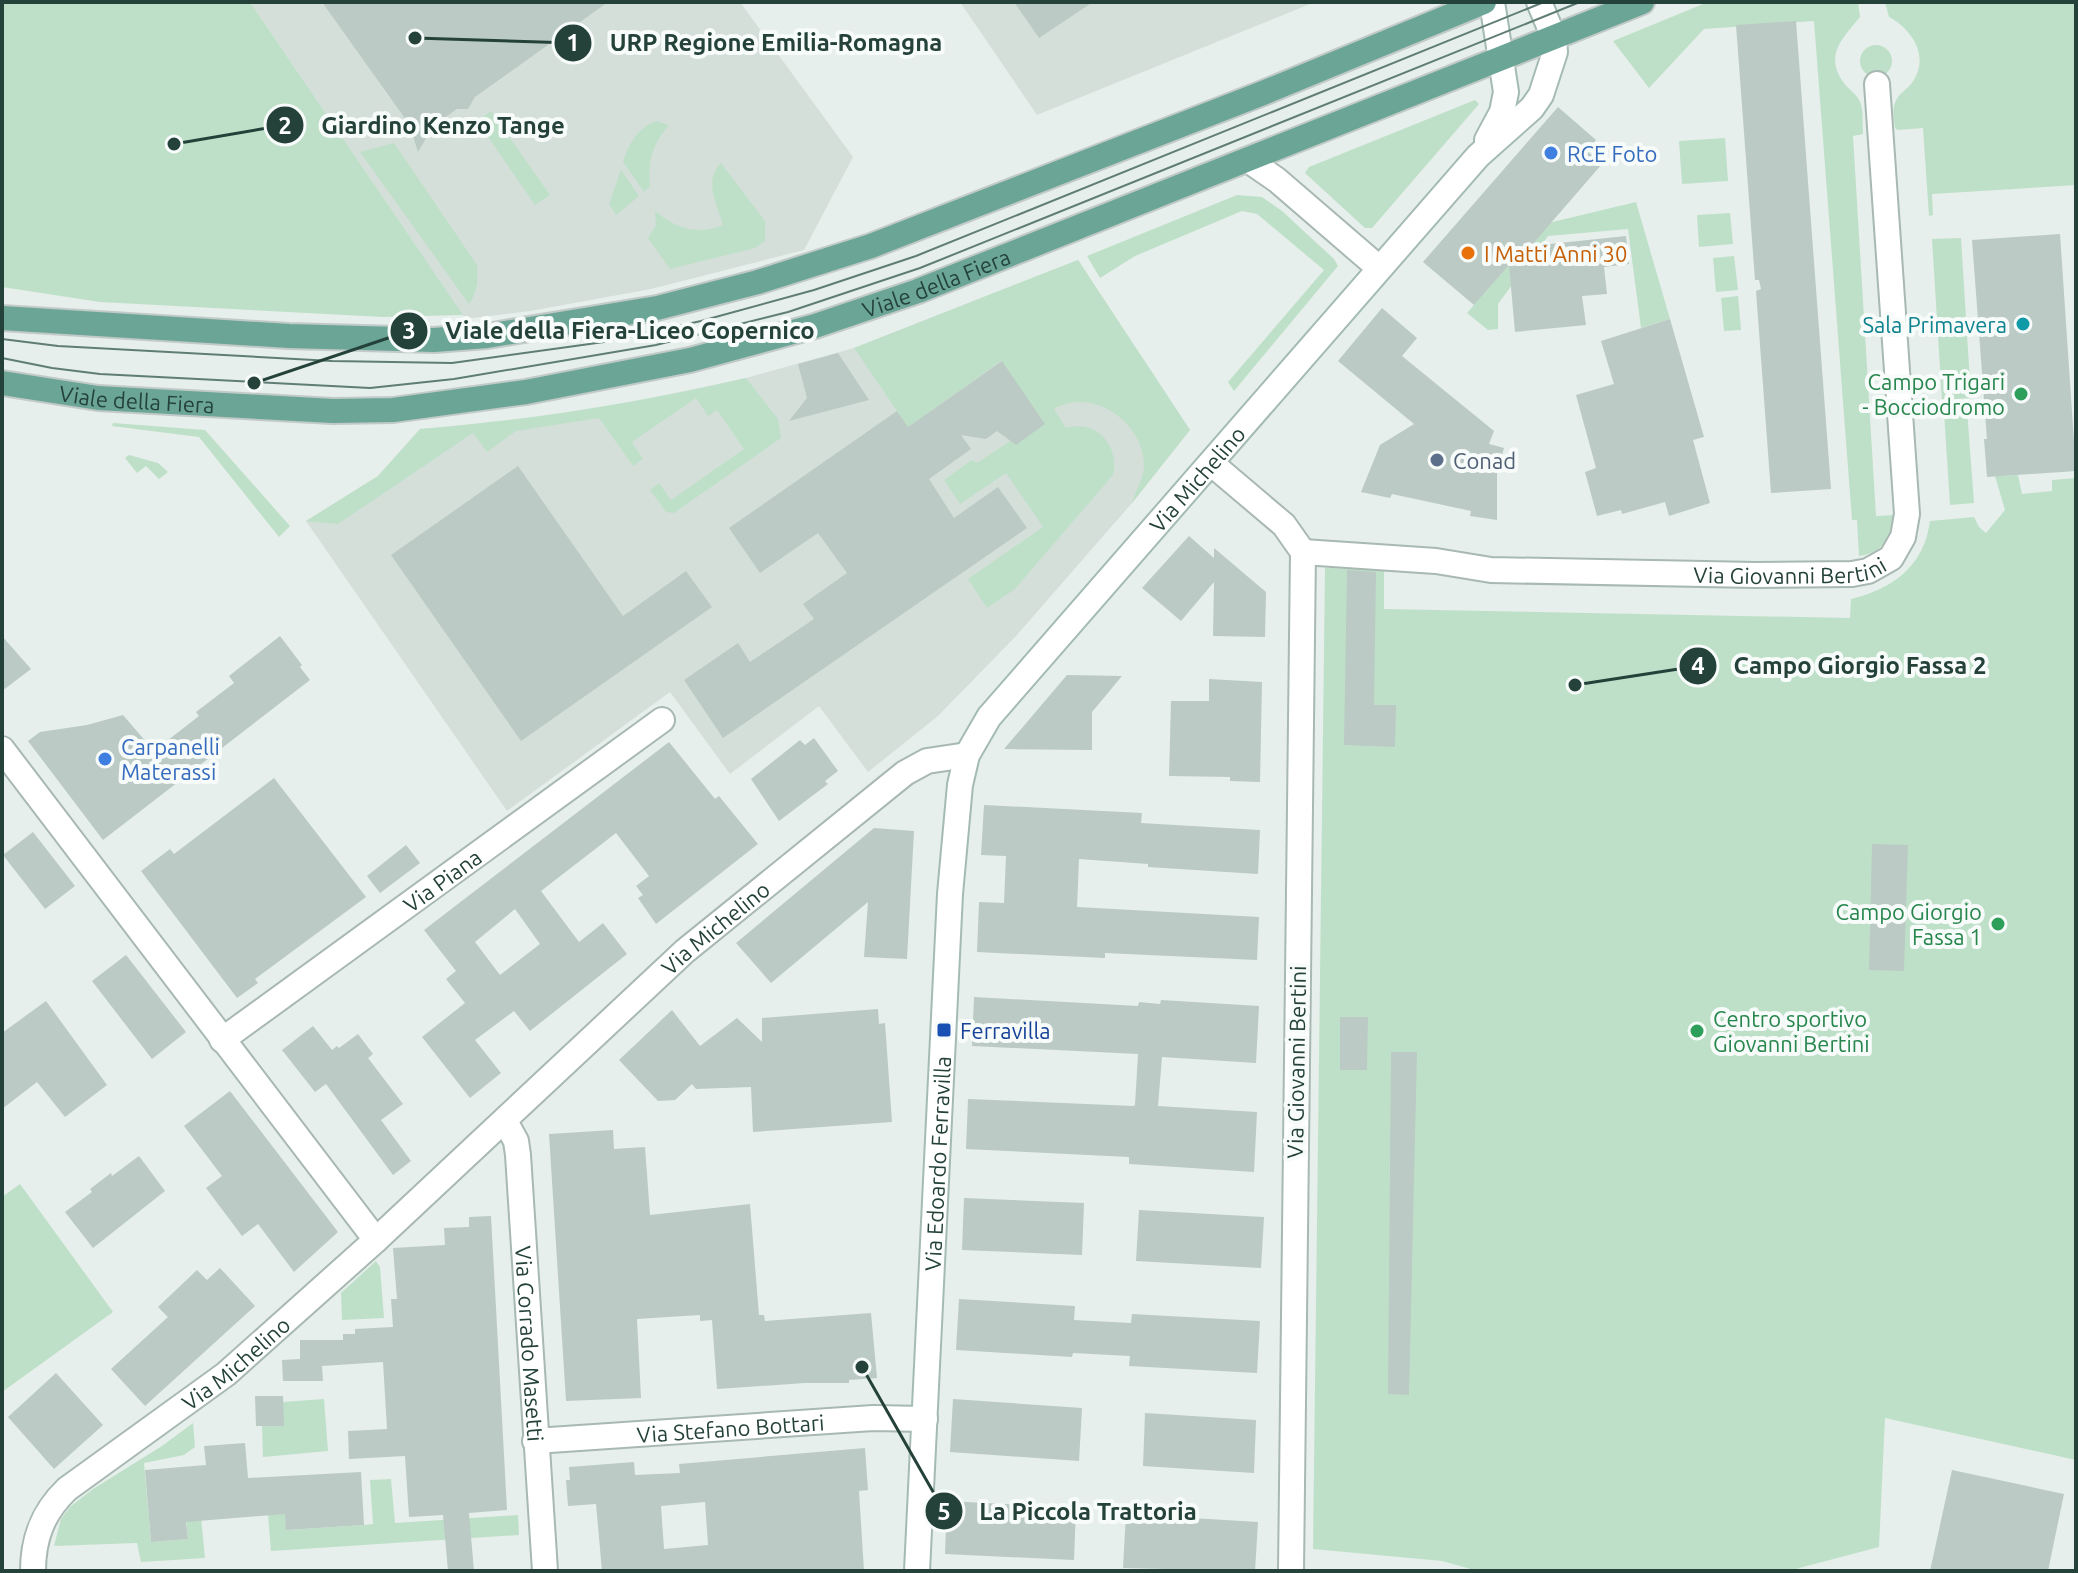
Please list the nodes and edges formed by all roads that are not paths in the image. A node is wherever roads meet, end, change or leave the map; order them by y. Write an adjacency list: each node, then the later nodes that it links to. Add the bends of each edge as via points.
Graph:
1 (1484, 2): 11 (main road, via 871,246 657,308 434,340)
2 (1492, 2): 6 (street, Via Michelino)
3 (1539, 2): 5 (street)
4 (1642, 2): 5 (main road, Viale della Fiera)
5 (1554, 38): 6 (main road, Viale della Fiera); 8 (street, Via Michelino, via 1552,64 1537,101)
6 (1501, 59): 8 (street, Via Michelino, via 1506,92 1502,112); 9 (main road, Viale della Fiera)
7 (1877, 84): 14 (street, Via Giovanni Bertini, via 1907,514 1903,537 1891,558 1852,574 1756,575 1491,570)
8 (1478, 156): 10 (street, Via Michelino)
9 (1248, 160): 10 (street); 12 (main road, Viale della Fiera, via 844,317 713,355 526,392 393,410 333,411 98,398)
10 (1379, 268): 13 (street, Via Michelino)
11 (2, 318)
12 (2, 383)
13 (1212, 464): 14 (street, via 1284,525); 17 (street, Via Michelino, via 989,717)
14 (1303, 552): 27 (street, Via Giovanni Bertini)
15 (662, 720): 19 (street, Via Piana)
16 (2, 749): 18 (street)
17 (967, 755): 20 (street, Via Michelino, via 927,761 877,795 685,951); 22 (street, Via Edoardo Ferravilla, via 950,894)
18 (11, 779): 19 (street)
19 (222, 1040): 21 (street)
20 (505, 1121): 21 (street, Via Michelino); 23 (street, Via Corrado Masetti, via 518,1155)
21 (376, 1240): 24 (street, Via Michelino, via 205,1391 56,1500 36,1540)
22 (925, 1419): 23 (street, Via Stefano Bottari); 26 (street, Via Edoardo Ferravilla)
23 (535, 1441): 25 (street, Via Corrado Masetti)
24 (33, 1571)
25 (545, 1571)
26 (917, 1571)
27 (1291, 1571)

